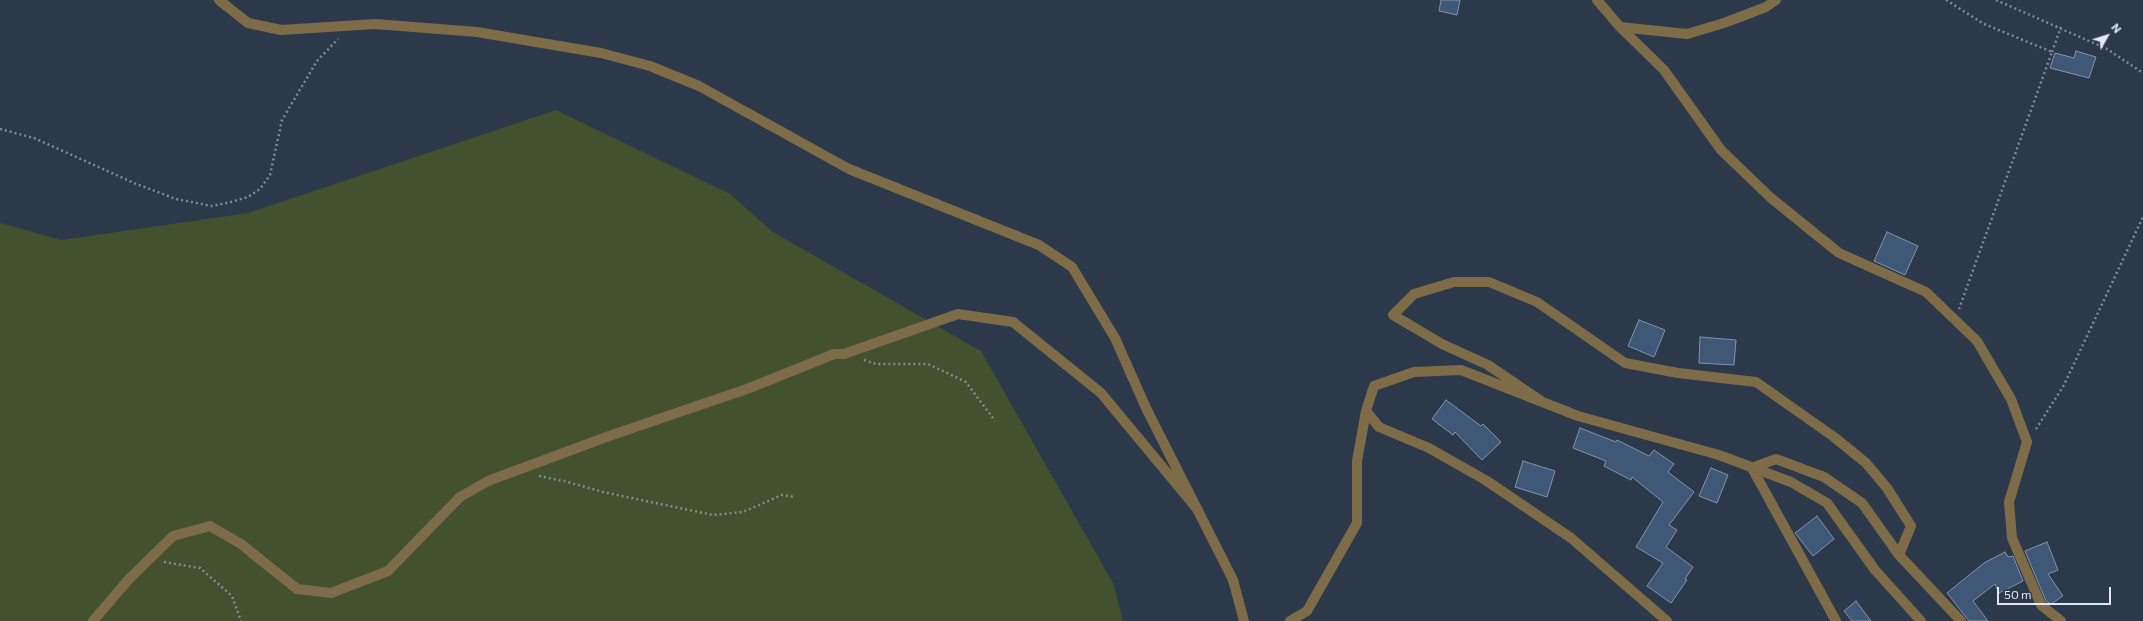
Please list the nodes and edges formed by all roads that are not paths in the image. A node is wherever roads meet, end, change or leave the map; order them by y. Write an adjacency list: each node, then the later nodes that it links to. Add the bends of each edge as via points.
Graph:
1 (219, 0): 8 (street, via 248,22 281,30 375,24 477,32 601,52 650,66 699,86 849,169 1039,245 1072,267 1084,285 1115,338 1146,408)
2 (1597, 0): 4 (street)
3 (1776, 0): 4 (street, via 1766,7 1687,34)
4 (1620, 28): 17 (street, via 1664,70 1721,150 1771,198 1839,253 1926,292 1977,341 2011,399 2027,442 2009,502 2012,538 2041,606)
5 (1541, 401): 6 (street, via 1461,370 1414,372 1374,386); 7 (street, via 1578,416 1719,455); 9 (street, via 1488,365 1442,344 1394,315 1414,294 1454,282 1489,282 1537,302 1625,363 1678,373 1756,382 1834,437 1866,463 1887,488 1911,526)
6 (1366, 411): 12 (street, via 1357,461 1357,523 1306,611); 13 (street, via 1379,427 1429,448 1481,477 1571,538)
7 (1752, 468): 9 (street, via 1776,459 1824,477 1862,503); 14 (street); 15 (street, via 1791,482 1827,503 1875,570)
8 (1198, 510): 10 (street, via 1100,392 1013,322 958,314 844,354 834,354 746,389 488,481 460,497 388,571 331,593 297,589 241,544 210,526 173,536 129,579); 11 (street, via 1233,580)
9 (1898, 555): 16 (street)
10 (93, 621)
11 (1244, 621)
12 (1290, 621)
13 (1666, 621)
14 (1836, 621)
15 (1921, 621)
16 (1961, 621)
17 (2061, 621)

